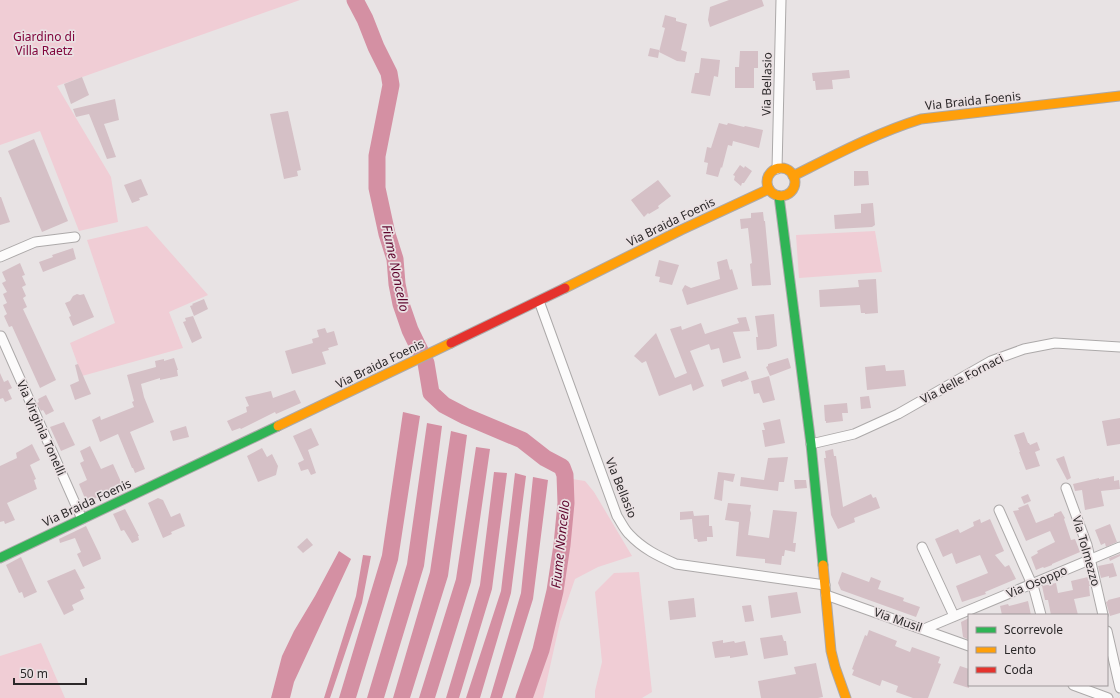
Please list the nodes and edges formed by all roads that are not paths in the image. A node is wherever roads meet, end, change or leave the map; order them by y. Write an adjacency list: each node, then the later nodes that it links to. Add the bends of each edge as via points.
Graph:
1 (781, 0): 3 (street, Via Bellasio)
2 (1120, 96): 4 (street, Via Braida Foenis, via 921,118 886,131)
3 (777, 169): 4 (street, via 786,170); 5 (street, via 770,174 767,185)
4 (793, 176): 6 (street, via 792,191)
5 (769, 189): 6 (street); 9 (street, Via Braida Foenis)
6 (779, 196): 12 (street)
7 (75, 237): 8 (street, via 35,242)
8 (0, 257)
9 (539, 301): 15 (street, Via Braida Foenis); 21 (street, Via Bellasio, via 617,516 628,534 655,555 676,564)
10 (1, 336): 15 (street, Via Virginia Tonelli)
11 (1120, 346): 12 (street, Via delle Fornaci, via 1055,342 1024,349 991,362 898,414 854,434)
12 (811, 444): 21 (street)
13 (1066, 488): 19 (street, Via Tolmezzo)
14 (999, 510): 20 (street)
15 (82, 519): 18 (street, Via Braida Foenis)
16 (922, 547): 24 (street)
17 (1120, 547): 19 (street, Via Osoppo)
18 (0, 557)
19 (1091, 559): 20 (street, Via Osoppo); 23 (street, Via Tolmezzo)
20 (1032, 584): 22 (street); 24 (street, Via Osoppo)
21 (825, 590): 25 (street, Via Musil); 30 (street, via 831,651)
22 (1041, 614)
23 (1103, 614)
24 (954, 616): 25 (street, Via Osoppo)
25 (924, 629): 27 (street, Via Musil)
26 (1108, 635): 29 (street)
27 (968, 646)
28 (1076, 686): 31 (street)
29 (1120, 688)
30 (846, 698)
31 (1108, 698)

